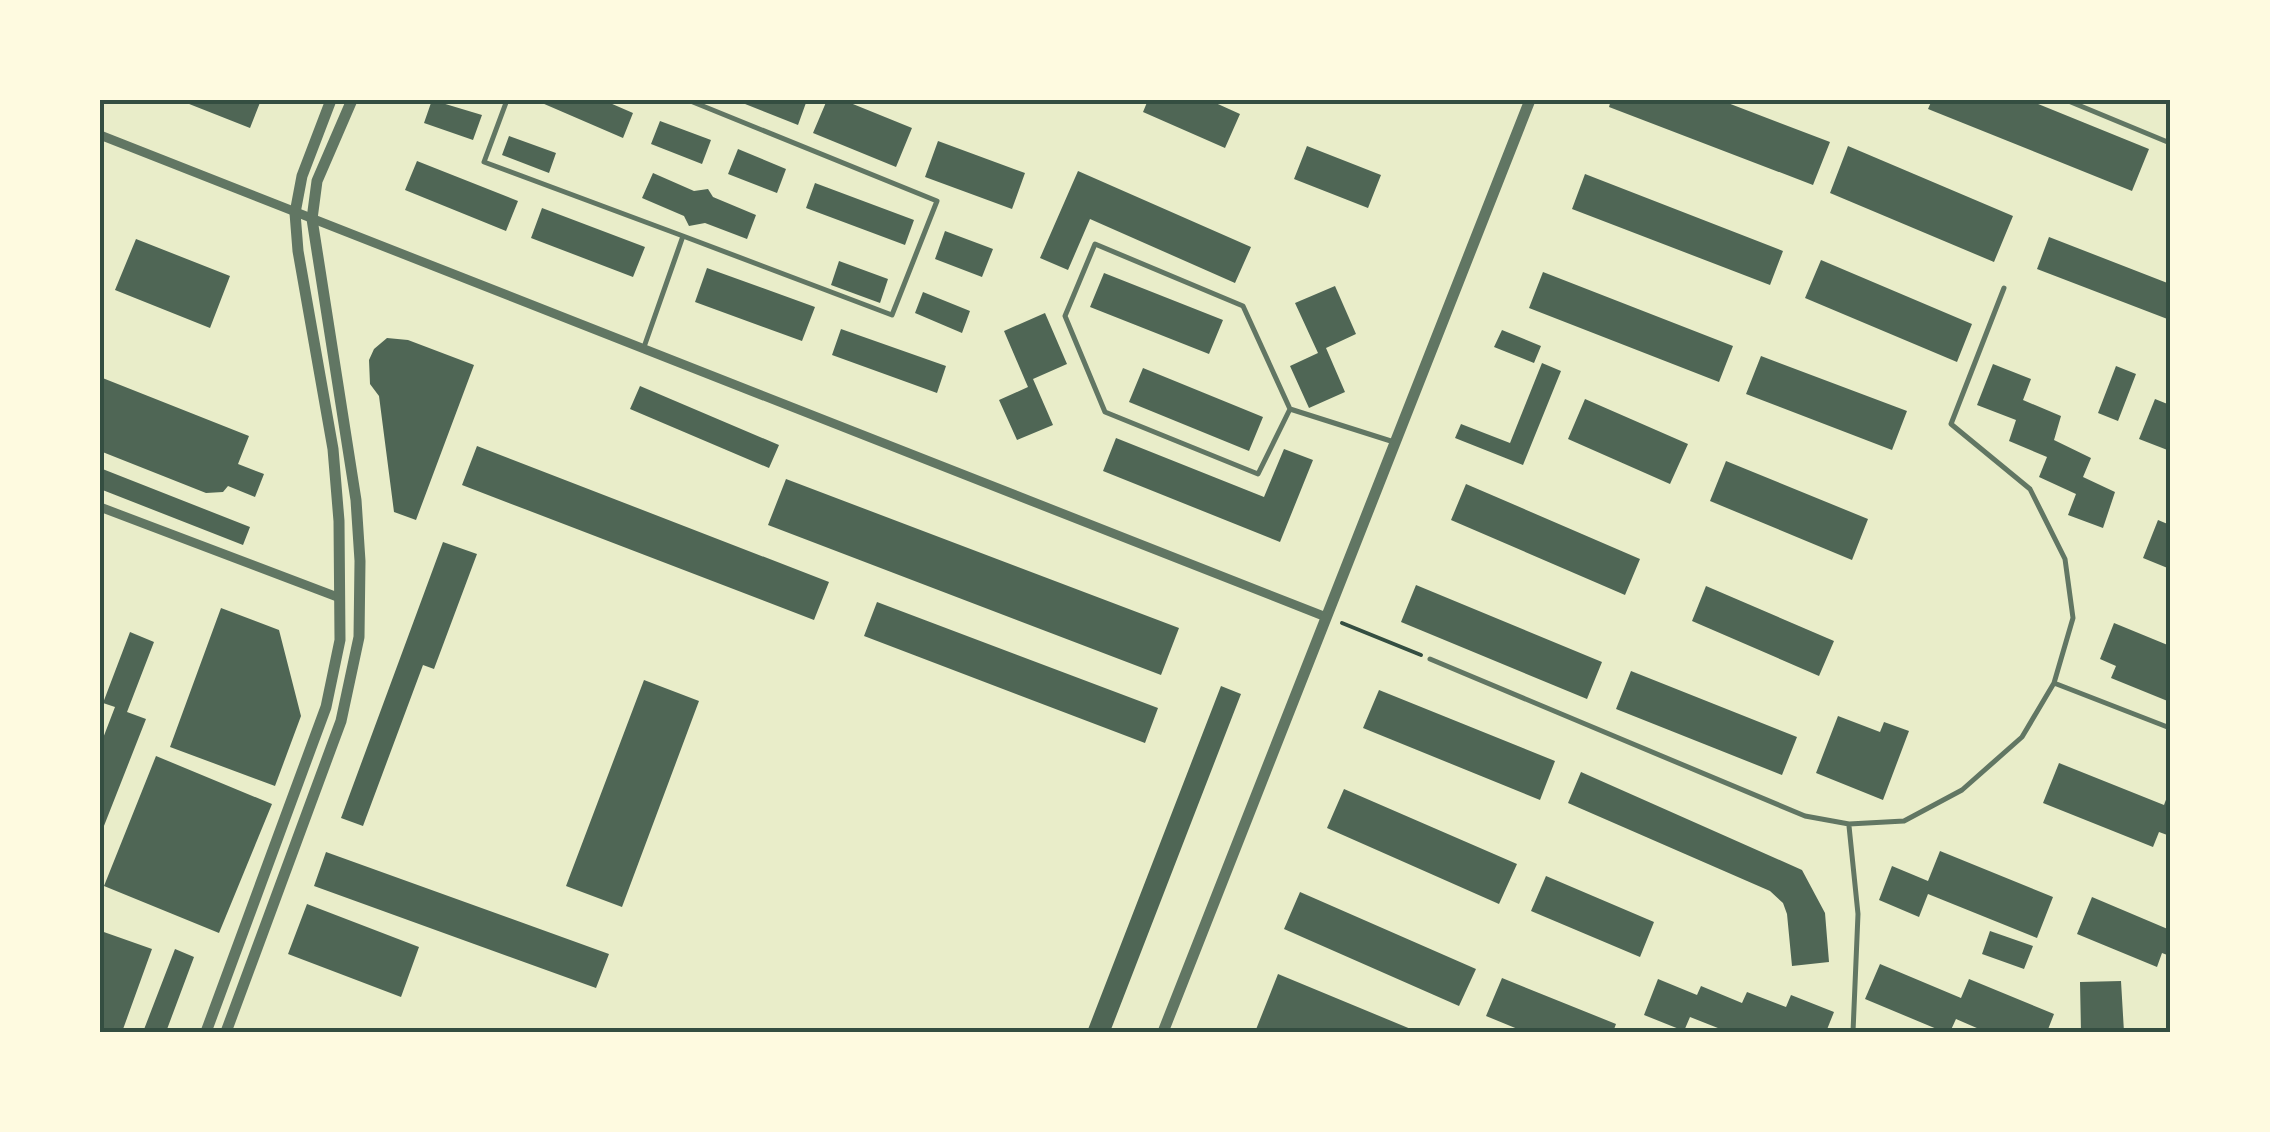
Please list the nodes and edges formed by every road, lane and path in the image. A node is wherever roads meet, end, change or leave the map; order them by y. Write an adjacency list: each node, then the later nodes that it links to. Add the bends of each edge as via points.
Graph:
1 (331, 100): 9 (street)
2 (352, 100): 10 (street, via 317,181)
3 (507, 100): 11 (lane, via 484,162)
4 (688, 100): 11 (lane, via 938,200 892,315)
5 (1530, 100): 15 (street)
6 (2066, 100): 8 (lane)
7 (100, 135): 9 (street)
8 (2170, 142)
9 (295, 212): 10 (street); 17 (street, via 333,449)
10 (312, 219): 13 (street); 24 (street, via 356,500 359,637 341,721)
11 (684, 236): 13 (lane)
12 (2004, 288): 20 (lane, via 1951,424 2030,489 2065,559 2073,618)
13 (643, 350): 18 (street)
14 (1290, 409): 14 (lane, via 1243,306 1095,244 1065,316 1106,412 1258,474); 15 (lane)
15 (1394, 442): 18 (street)
16 (100, 506): 17 (street)
17 (340, 598): 23 (street, via 340,640 326,706)
18 (1326, 616): 19 (path); 25 (street)
19 (1430, 659): 22 (lane, via 1804,816)
20 (2054, 683): 21 (lane); 22 (lane, via 2022,736 1962,790 1904,821)
21 (2170, 728)
22 (1849, 824): 26 (lane, via 1858,914)
23 (206, 1032)
24 (226, 1032)
25 (1162, 1032)
26 (1852, 1032)

